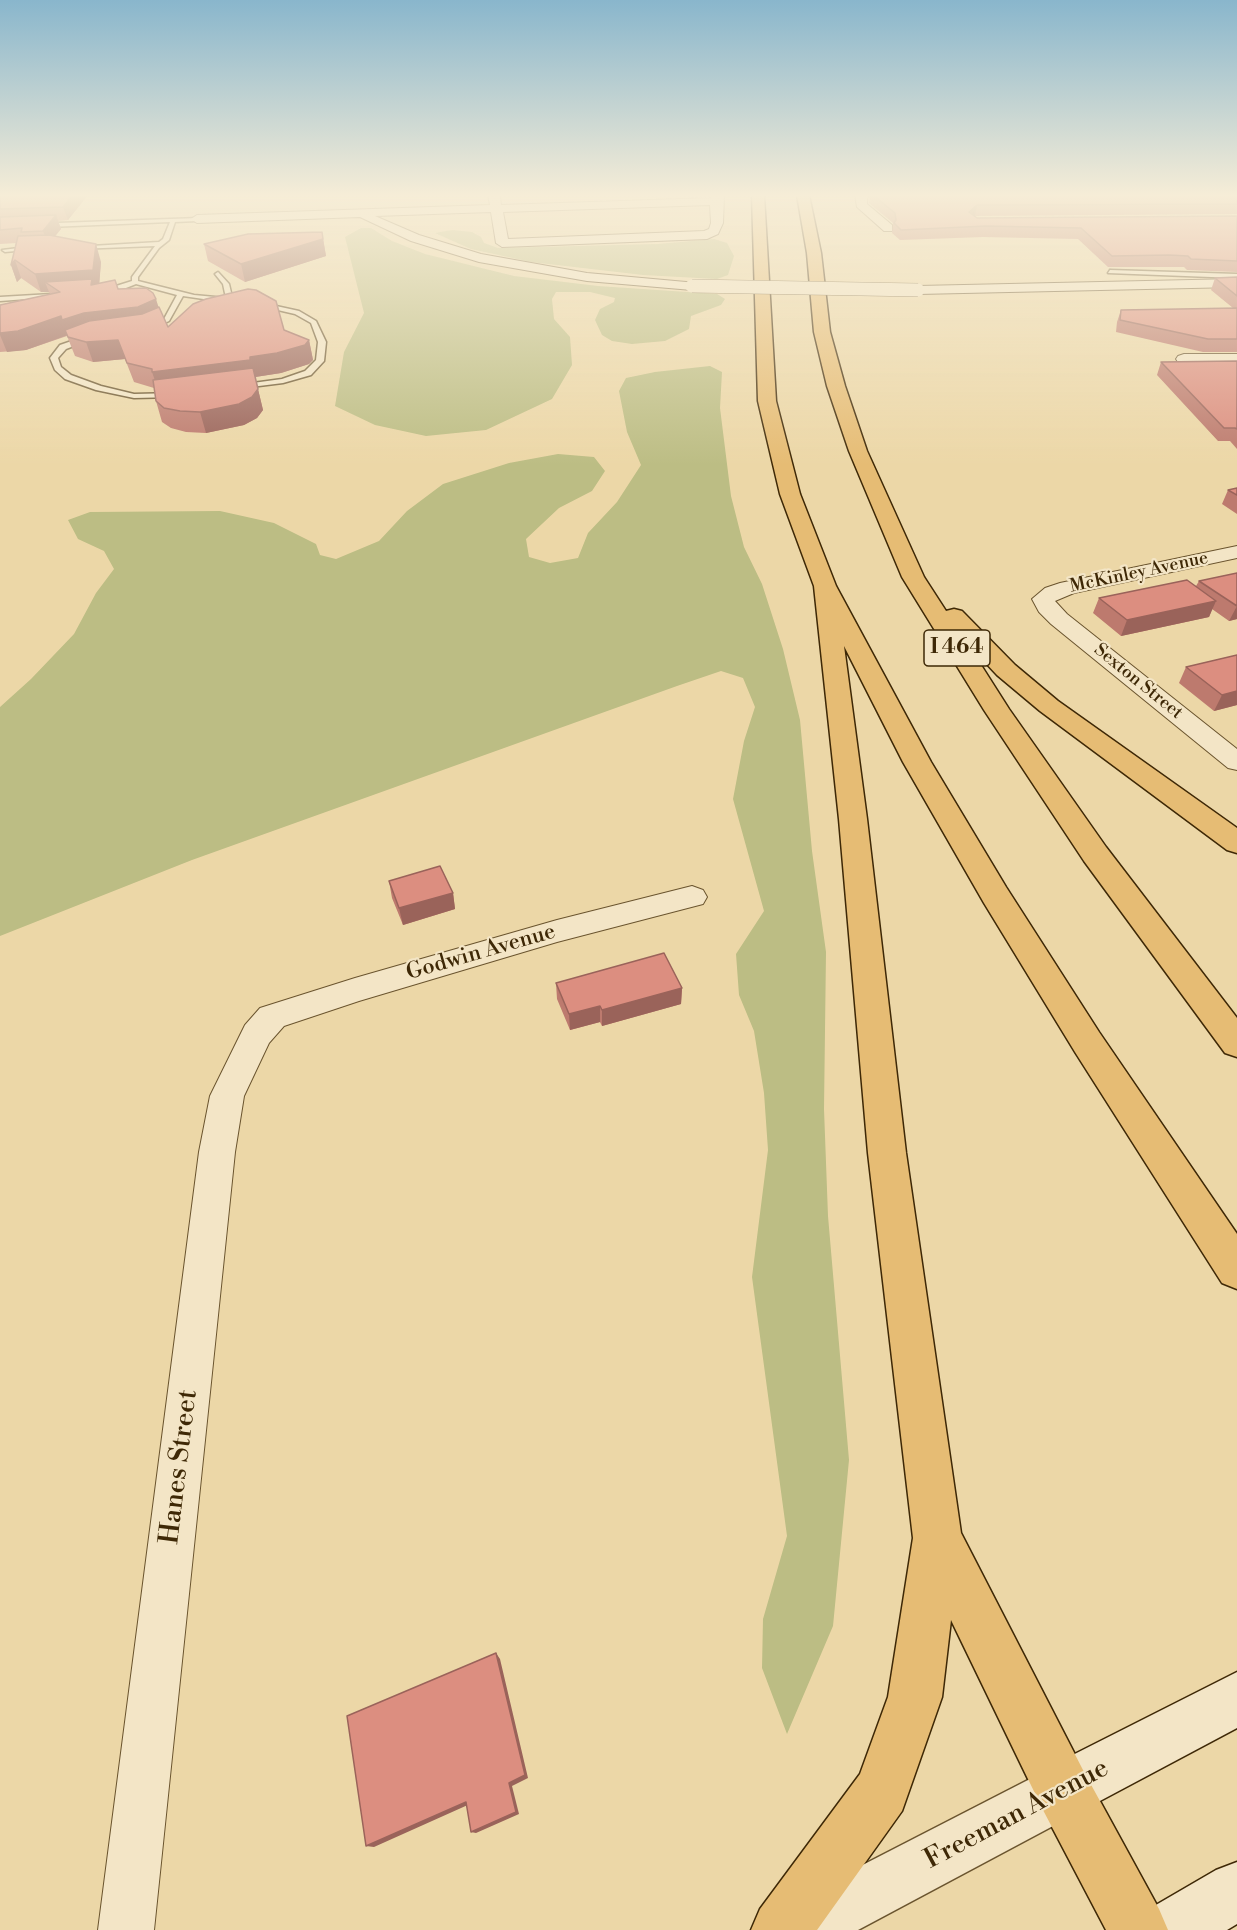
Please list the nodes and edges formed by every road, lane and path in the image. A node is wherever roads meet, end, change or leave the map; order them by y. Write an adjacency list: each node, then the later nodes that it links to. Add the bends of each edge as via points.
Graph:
1 (128, 285): 8 (lane)
2 (147, 285): 10 (lane)
3 (226, 285): 12 (lane)
4 (681, 285): 7 (street, bridge, via 918,290)
5 (761, 285): 23 (highway, via 767,401 790,494)
6 (817, 285): 22 (highway, I 464, via 822,333 836,386 858,451)
7 (1143, 285)
8 (94, 293)
9 (73, 294): 11 (lane)
10 (182, 294): 12 (lane); 15 (lane, via 167,320)
11 (0, 299)
12 (233, 301): 14 (lane)
13 (253, 303): 19 (lane, via 297,312 314,322 322,342 321,361 308,373 283,381)
14 (220, 308)
15 (135, 331)
16 (94, 336): 20 (lane, via 63,347 54,358 68,377 134,396)
17 (1184, 359): 18 (street)
18 (1237, 359)
19 (224, 389)
20 (188, 393)
21 (1237, 552): 24 (street, McKinley Avenue, via 1068,588)
22 (903, 555): 26 (highway, via 953,616 1006,670 1049,706); 29 (highway, I 464, via 962,657 1075,825)
23 (825, 586): 30 (highway, via 917,762 995,895 1093,1052); 31 (highway, via 887,1153)
24 (1043, 599): 25 (street, Sexton Street, via 1059,618)
25 (1234, 757)
26 (1237, 843)
27 (692, 897): 28 (street, Godwin Avenue, via 556,931)
28 (272, 1017): 35 (street, Hanes Street, via 257,1034 227,1096 217,1152)
29 (1237, 1043)
30 (1237, 1269)
31 (937, 1538): 33 (highway); 36 (highway, via 915,1697 882,1791)
32 (1237, 1699): 33 (main road, Freeman Avenue)
33 (1064, 1790): 37 (main road, Freeman Avenue); 38 (highway)
34 (1237, 1891): 39 (main road)
35 (126, 1930)
36 (781, 1930)
37 (798, 1930)
38 (1138, 1930)
39 (1170, 1930)

